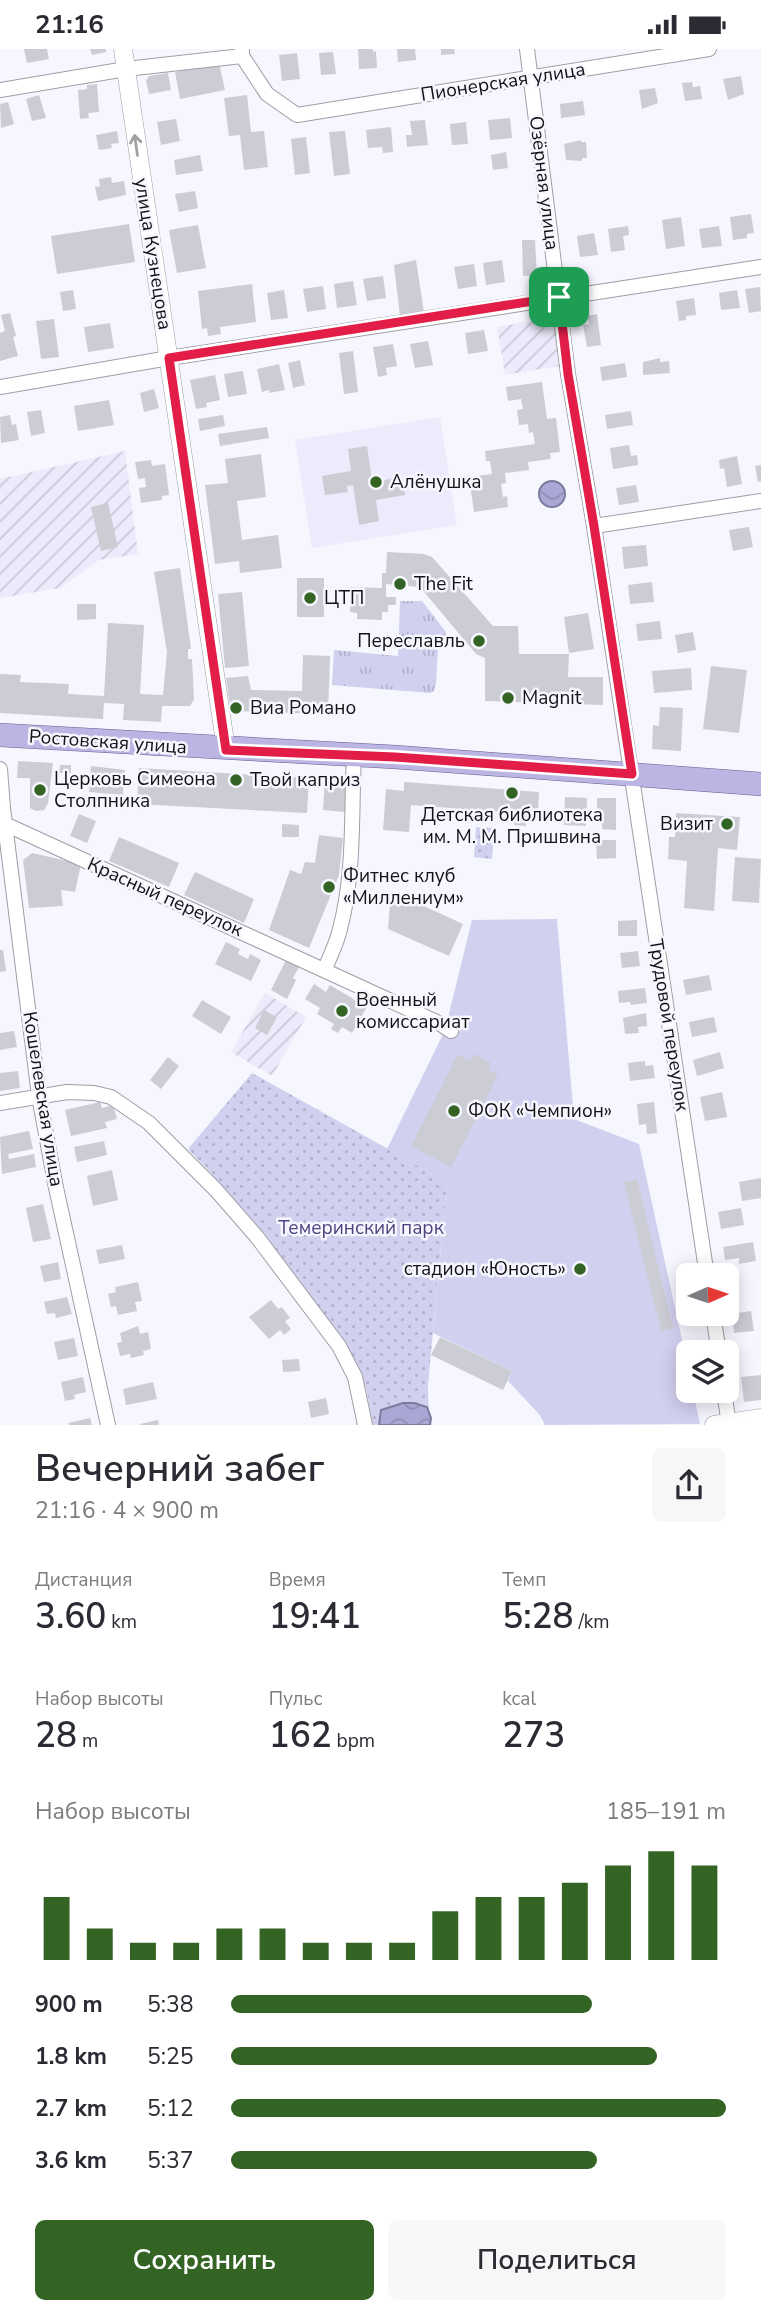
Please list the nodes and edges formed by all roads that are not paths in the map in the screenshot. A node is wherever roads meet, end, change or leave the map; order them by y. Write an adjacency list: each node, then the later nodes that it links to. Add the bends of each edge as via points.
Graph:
1 (122, 49): 5 (street, улица Кузнецова)
2 (527, 49): 6 (street, Озёрная улица)
3 (709, 49): 6 (street, Пионерская улица)
4 (242, 53): 5 (street); 6 (street, Пионерская улица, via 267,94 297,114)
5 (126, 69): 7 (street); 10 (street, улица Кузнецова, one-way to 5)
6 (530, 78): 9 (street, Озёрная улица)
7 (0, 90)
8 (761, 267): 9 (street)
9 (559, 297): 10 (street); 13 (street, Озёрная улица)
10 (169, 358): 11 (street); 15 (street, улица Кузнецова)
11 (0, 387)
12 (761, 501): 13 (street)
13 (594, 526): 18 (street, Озёрная улица)
14 (0, 735): 15 (main road, Ростовская улица)
15 (226, 750): 16 (main road, Ростовская улица)
16 (354, 756): 18 (main road, Ростовская улица); 21 (street, via 349,882 340,930)
17 (0, 769): 20 (street, Кошелевская улица)
18 (632, 774): 19 (main road, Ростовская улица); 25 (street, Трудовой переулок)
19 (761, 784)
20 (5, 824): 21 (street, Красный переулок); 23 (street, Кошелевская улица)
21 (325, 969): 22 (street, Красный переулок)
22 (451, 1031)
23 (40, 1096): 24 (street); 29 (street, Кошелевская улица); 30 (street, via 67,1092 111,1097 149,1123 216,1190 290,1278 339,1346 355,1377)
24 (0, 1103)
25 (705, 1263)
26 (724, 1403): 28 (street)
27 (761, 1418): 28 (street)
28 (724, 1424)
29 (108, 1425)
30 (365, 1425)

